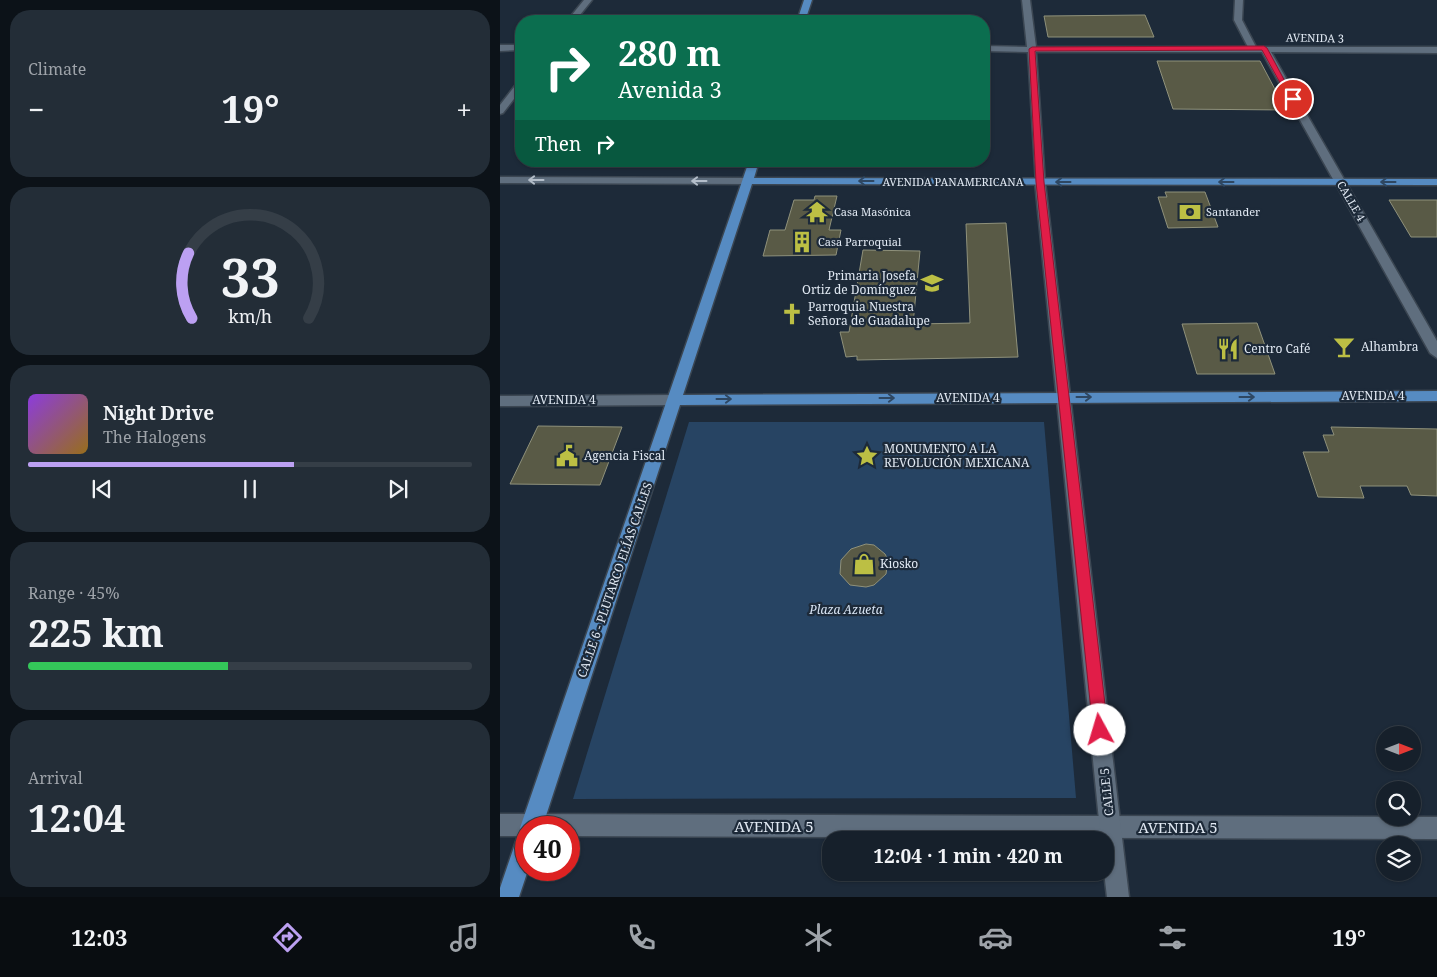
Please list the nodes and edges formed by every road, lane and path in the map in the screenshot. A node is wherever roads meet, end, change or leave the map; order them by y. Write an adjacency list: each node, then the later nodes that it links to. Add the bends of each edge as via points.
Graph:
1 (588, 0): 5 (street)
2 (808, 0): 6 (main road)
3 (1026, 0): 11 (street, CALLE 5)
4 (1239, 0): 9 (street, CALLE 4, via 1238,20)
5 (576, 15)
6 (803, 15)
7 (500, 48): 8 (street)
8 (515, 48)
9 (1258, 48): 11 (street, AVENIDA 3); 12 (street, AVENIDA 3); 19 (street, CALLE 4)
10 (990, 49): 11 (street, AVENIDA 3)
11 (1032, 49): 18 (street, CALLE 5)
12 (1437, 50)
13 (515, 92): 14 (street)
14 (500, 111)
15 (752, 167): 17 (main road, CALLE 6 - PLUTARCO ELÍAS CALLES)
16 (500, 180): 17 (street, AVENIDA PANAMERICANA, one-way to 16)
17 (747, 181): 18 (main road, AVENIDA PANAMERICANA, one-way to 17); 24 (main road, CALLE 6 - PLUTARCO ELÍAS CALLES)
18 (1040, 182): 19 (main road, AVENIDA PANAMERICANA, one-way to 18); 23 (street, CALLE 5)
19 (1340, 182): 20 (main road, AVENIDA PANAMERICANA, one-way to 19); 21 (street, CALLE 4)
20 (1437, 182)
21 (1437, 353)
22 (1437, 396): 23 (main road, AVENIDA 4, one-way to 22)
23 (1064, 397): 24 (main road, AVENIDA 4, one-way to 23); 29 (street, CALLE 5)
24 (676, 400): 25 (street, AVENIDA 4); 26 (main road, CALLE 6 - PLUTARCO ELÍAS CALLES)
25 (500, 401)
26 (535, 816)
27 (500, 825): 28 (street, AVENIDA 5)
28 (515, 828)
29 (1111, 828): 30 (street, AVENIDA 5); 31 (street, AVENIDA 5); 34 (street, CALLE 5)
30 (1437, 828)
31 (580, 832)
32 (515, 876): 33 (main road, CALLE 6 - PLUTARCO ELÍAS CALLES)
33 (508, 897)
34 (1118, 897)

